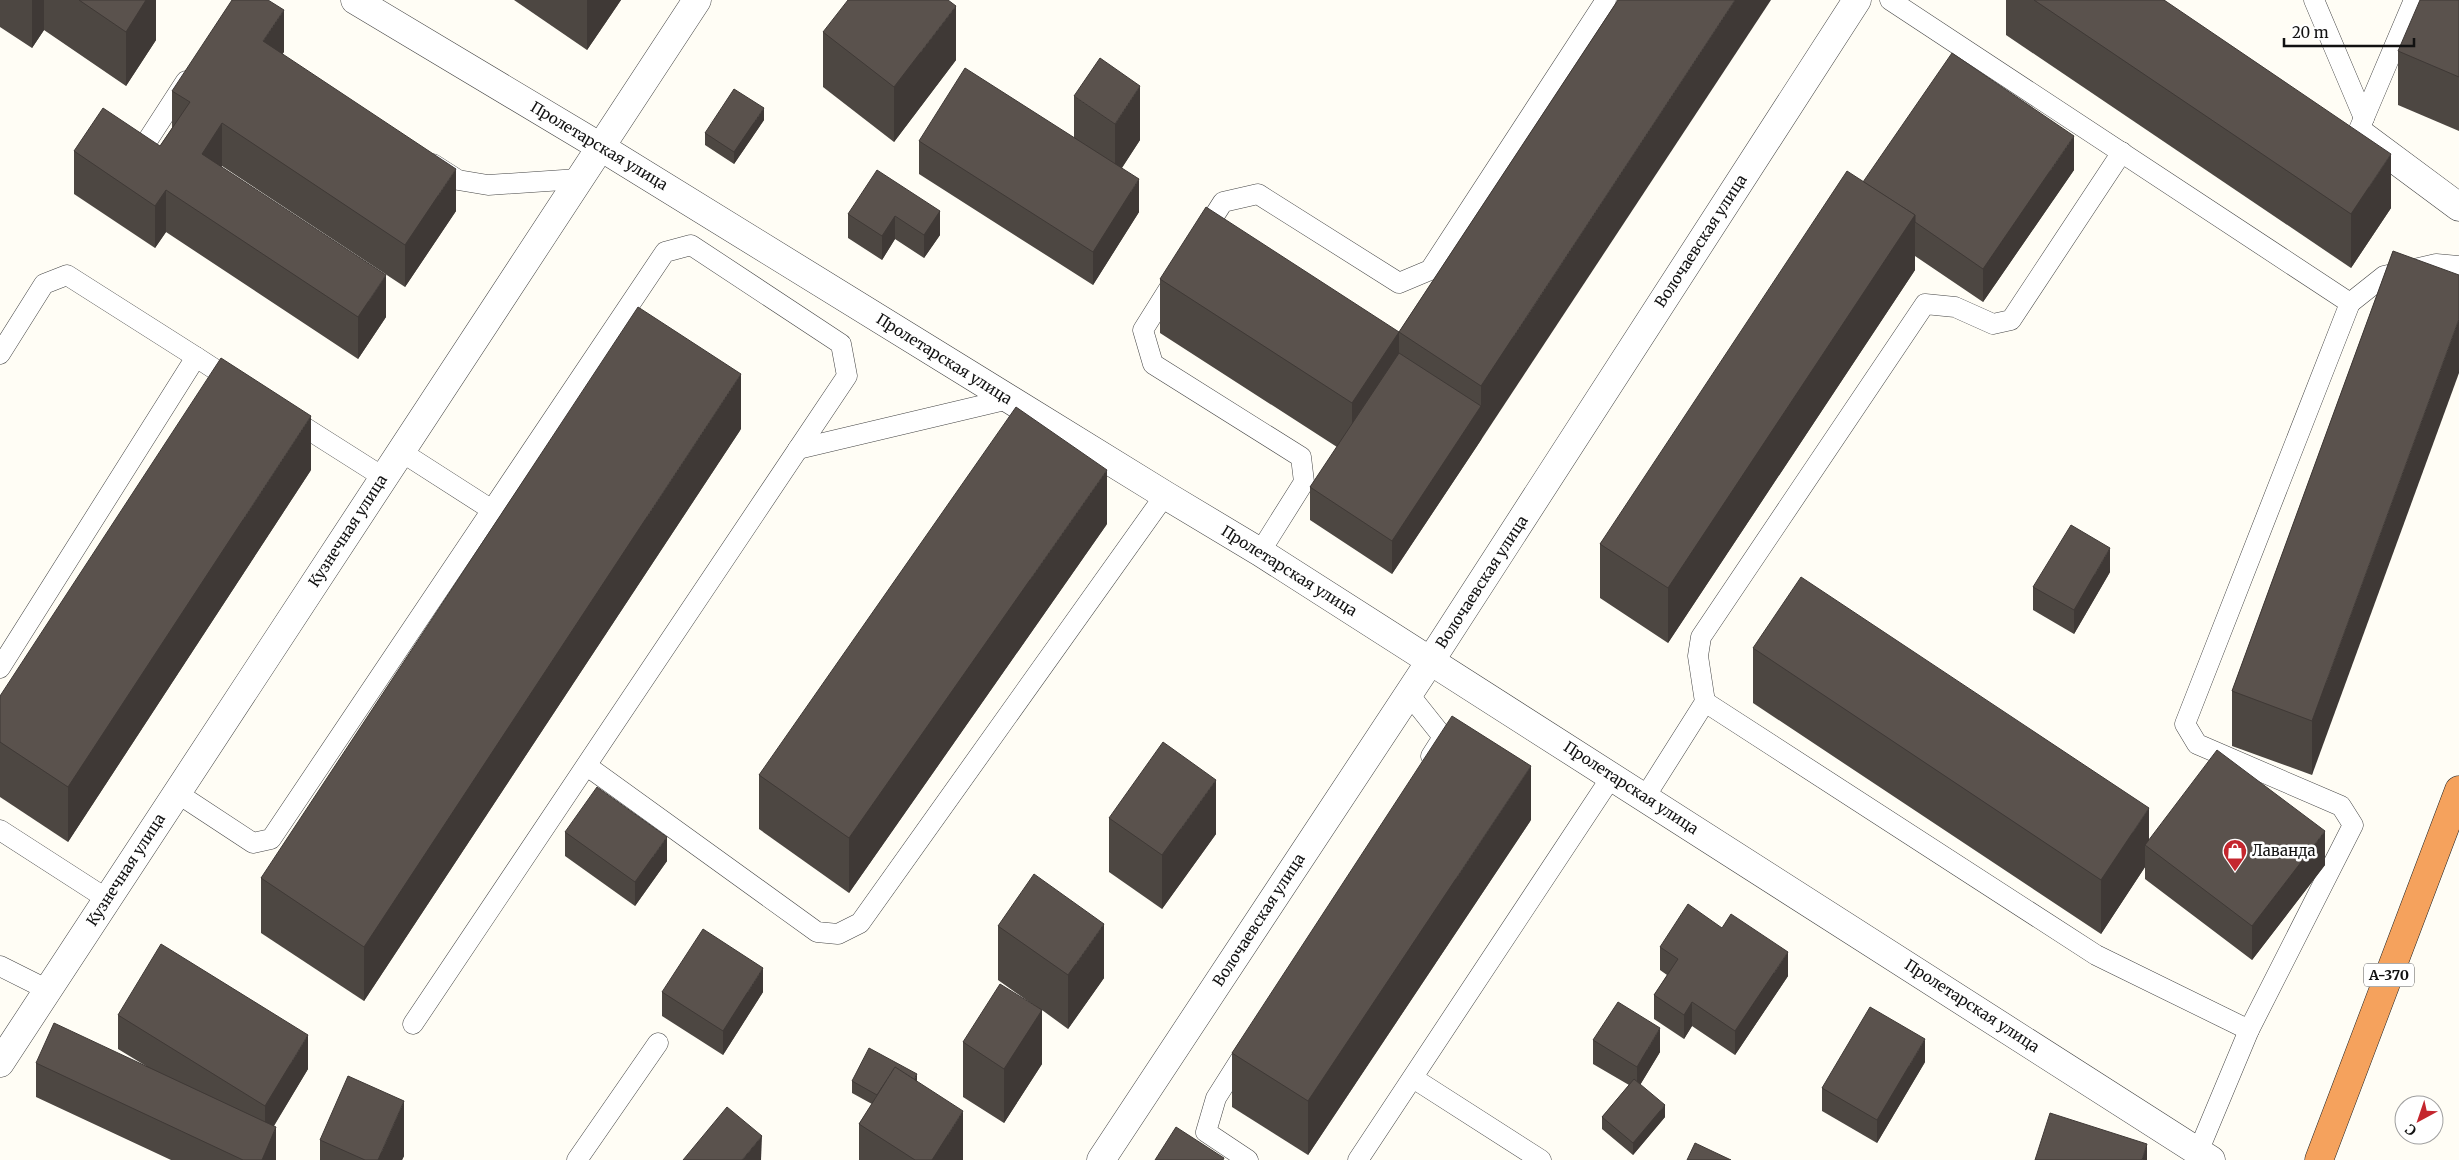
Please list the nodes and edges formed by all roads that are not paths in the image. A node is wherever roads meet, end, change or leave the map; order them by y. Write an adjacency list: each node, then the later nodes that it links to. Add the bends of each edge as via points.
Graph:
1 (355, 0): 10 (street, Пролетарская улица)
2 (697, 0): 10 (street, Кузнечная улица)
3 (1606, 0): 28 (lane, via 1430,270 1399,283 1258,194 1223,202 1143,330 1153,364 1301,457 1304,482)
4 (1858, 0): 29 (street, Волочаевская улица)
5 (1890, 0): 12 (lane)
6 (2314, 0): 9 (lane)
7 (2414, 0): 9 (lane)
8 (198, 64): 11 (lane)
9 (2361, 125): 15 (street)
10 (599, 146): 14 (street, Кузнечная улица); 21 (street, Пролетарская улица)
11 (140, 152)
12 (2122, 152): 17 (lane); 32 (lane, via 2011,320 1993,324 1955,307 1925,304 1701,637 1698,656)
13 (417, 153): 14 (lane, via 458,180 488,185)
14 (578, 179): 24 (street, Кузнечная улица)
15 (2459, 207)
16 (2459, 266): 17 (lane, via 2436,264 2384,276)
17 (2350, 303): 44 (lane, via 2185,724 2197,744 2341,806 2353,825)
18 (0, 354): 19 (lane, via 44,284 67,275)
19 (196, 358): 20 (lane); 30 (lane)
20 (252, 394)
21 (1009, 399): 23 (lane); 26 (street, Пролетарская улица)
22 (277, 410): 25 (lane)
23 (798, 449): 27 (lane, via 848,376 841,344 691,245 665,252); 33 (lane)
24 (400, 451): 25 (street, Кузнечная улица); 27 (lane)
25 (383, 478): 37 (street, Кузнечная улица)
26 (1165, 496): 28 (street, Пролетарская улица); 33 (lane, via 860,923 838,934 817,932)
27 (492, 510): 37 (lane, via 271,839 253,842)
28 (1260, 552): 29 (street, Пролетарская улица)
29 (1431, 660): 31 (street, Волочаевская улица); 35 (street, Пролетарская улица)
30 (0, 668)
31 (1408, 693): 34 (lane, via 1443,737); 51 (street, Волочаевская улица)
32 (1705, 702): 38 (lane); 44 (lane, via 2096,955)
33 (587, 766): 43 (lane)
34 (1422, 771)
35 (1612, 776): 38 (street, Пролетарская улица); 48 (lane)
36 (2459, 790): 55 (highway, А-370)
37 (177, 793): 40 (street, Кузнечная улица)
38 (1645, 797): 49 (street, Пролетарская улица)
39 (0, 830): 40 (lane)
40 (107, 899): 42 (street, Кузнечная улица)
41 (0, 966): 42 (lane)
42 (48, 990): 47 (street, Кузнечная улица)
43 (414, 1024)
44 (2249, 1030): 49 (lane)
45 (1258, 1031): 52 (lane, via 1216,1098 1206,1132)
46 (658, 1043): 50 (lane)
47 (0, 1063)
48 (1413, 1078): 53 (lane); 54 (lane)
49 (2205, 1156)
50 (578, 1160)
51 (1101, 1160)
52 (1248, 1160)
53 (1358, 1160)
54 (1541, 1160)
55 (2318, 1160)

